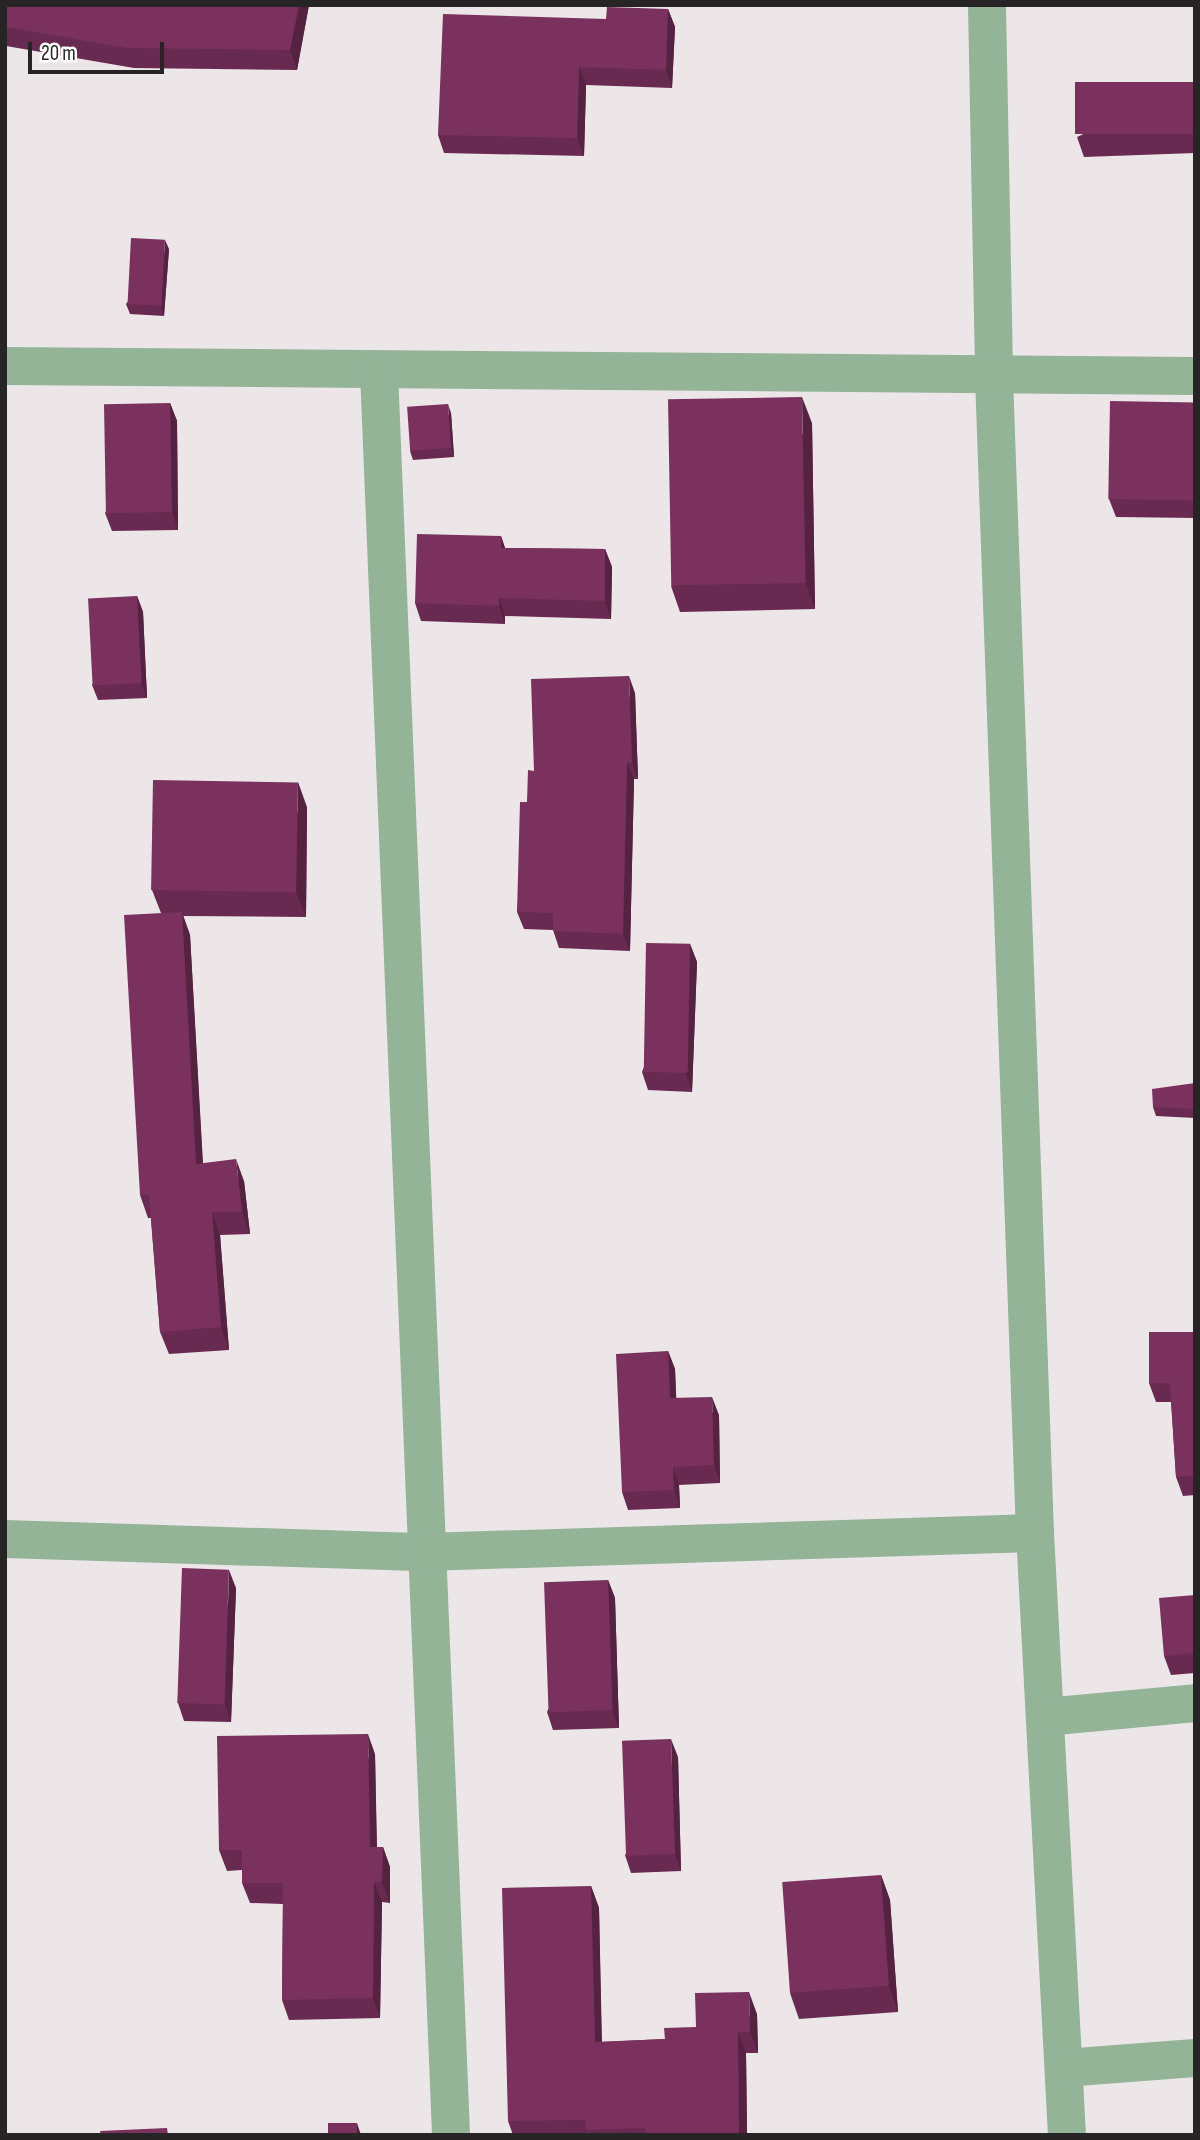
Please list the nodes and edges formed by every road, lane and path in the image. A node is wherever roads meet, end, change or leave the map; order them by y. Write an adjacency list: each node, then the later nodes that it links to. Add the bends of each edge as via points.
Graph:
1 (988, 5): 5 (street)
2 (5, 366): 3 (street)
3 (379, 372): 5 (street); 8 (street)
4 (1195, 376): 5 (street)
5 (994, 377): 6 (street)
6 (1035, 1533): 8 (street); 10 (street)
7 (5, 1539): 8 (street)
8 (425, 1552): 13 (street)
9 (1195, 1703): 10 (street)
10 (1045, 1717): 12 (street)
11 (1195, 2058): 12 (street)
12 (1064, 2068): 14 (street)
13 (451, 2135)
14 (1068, 2135)

